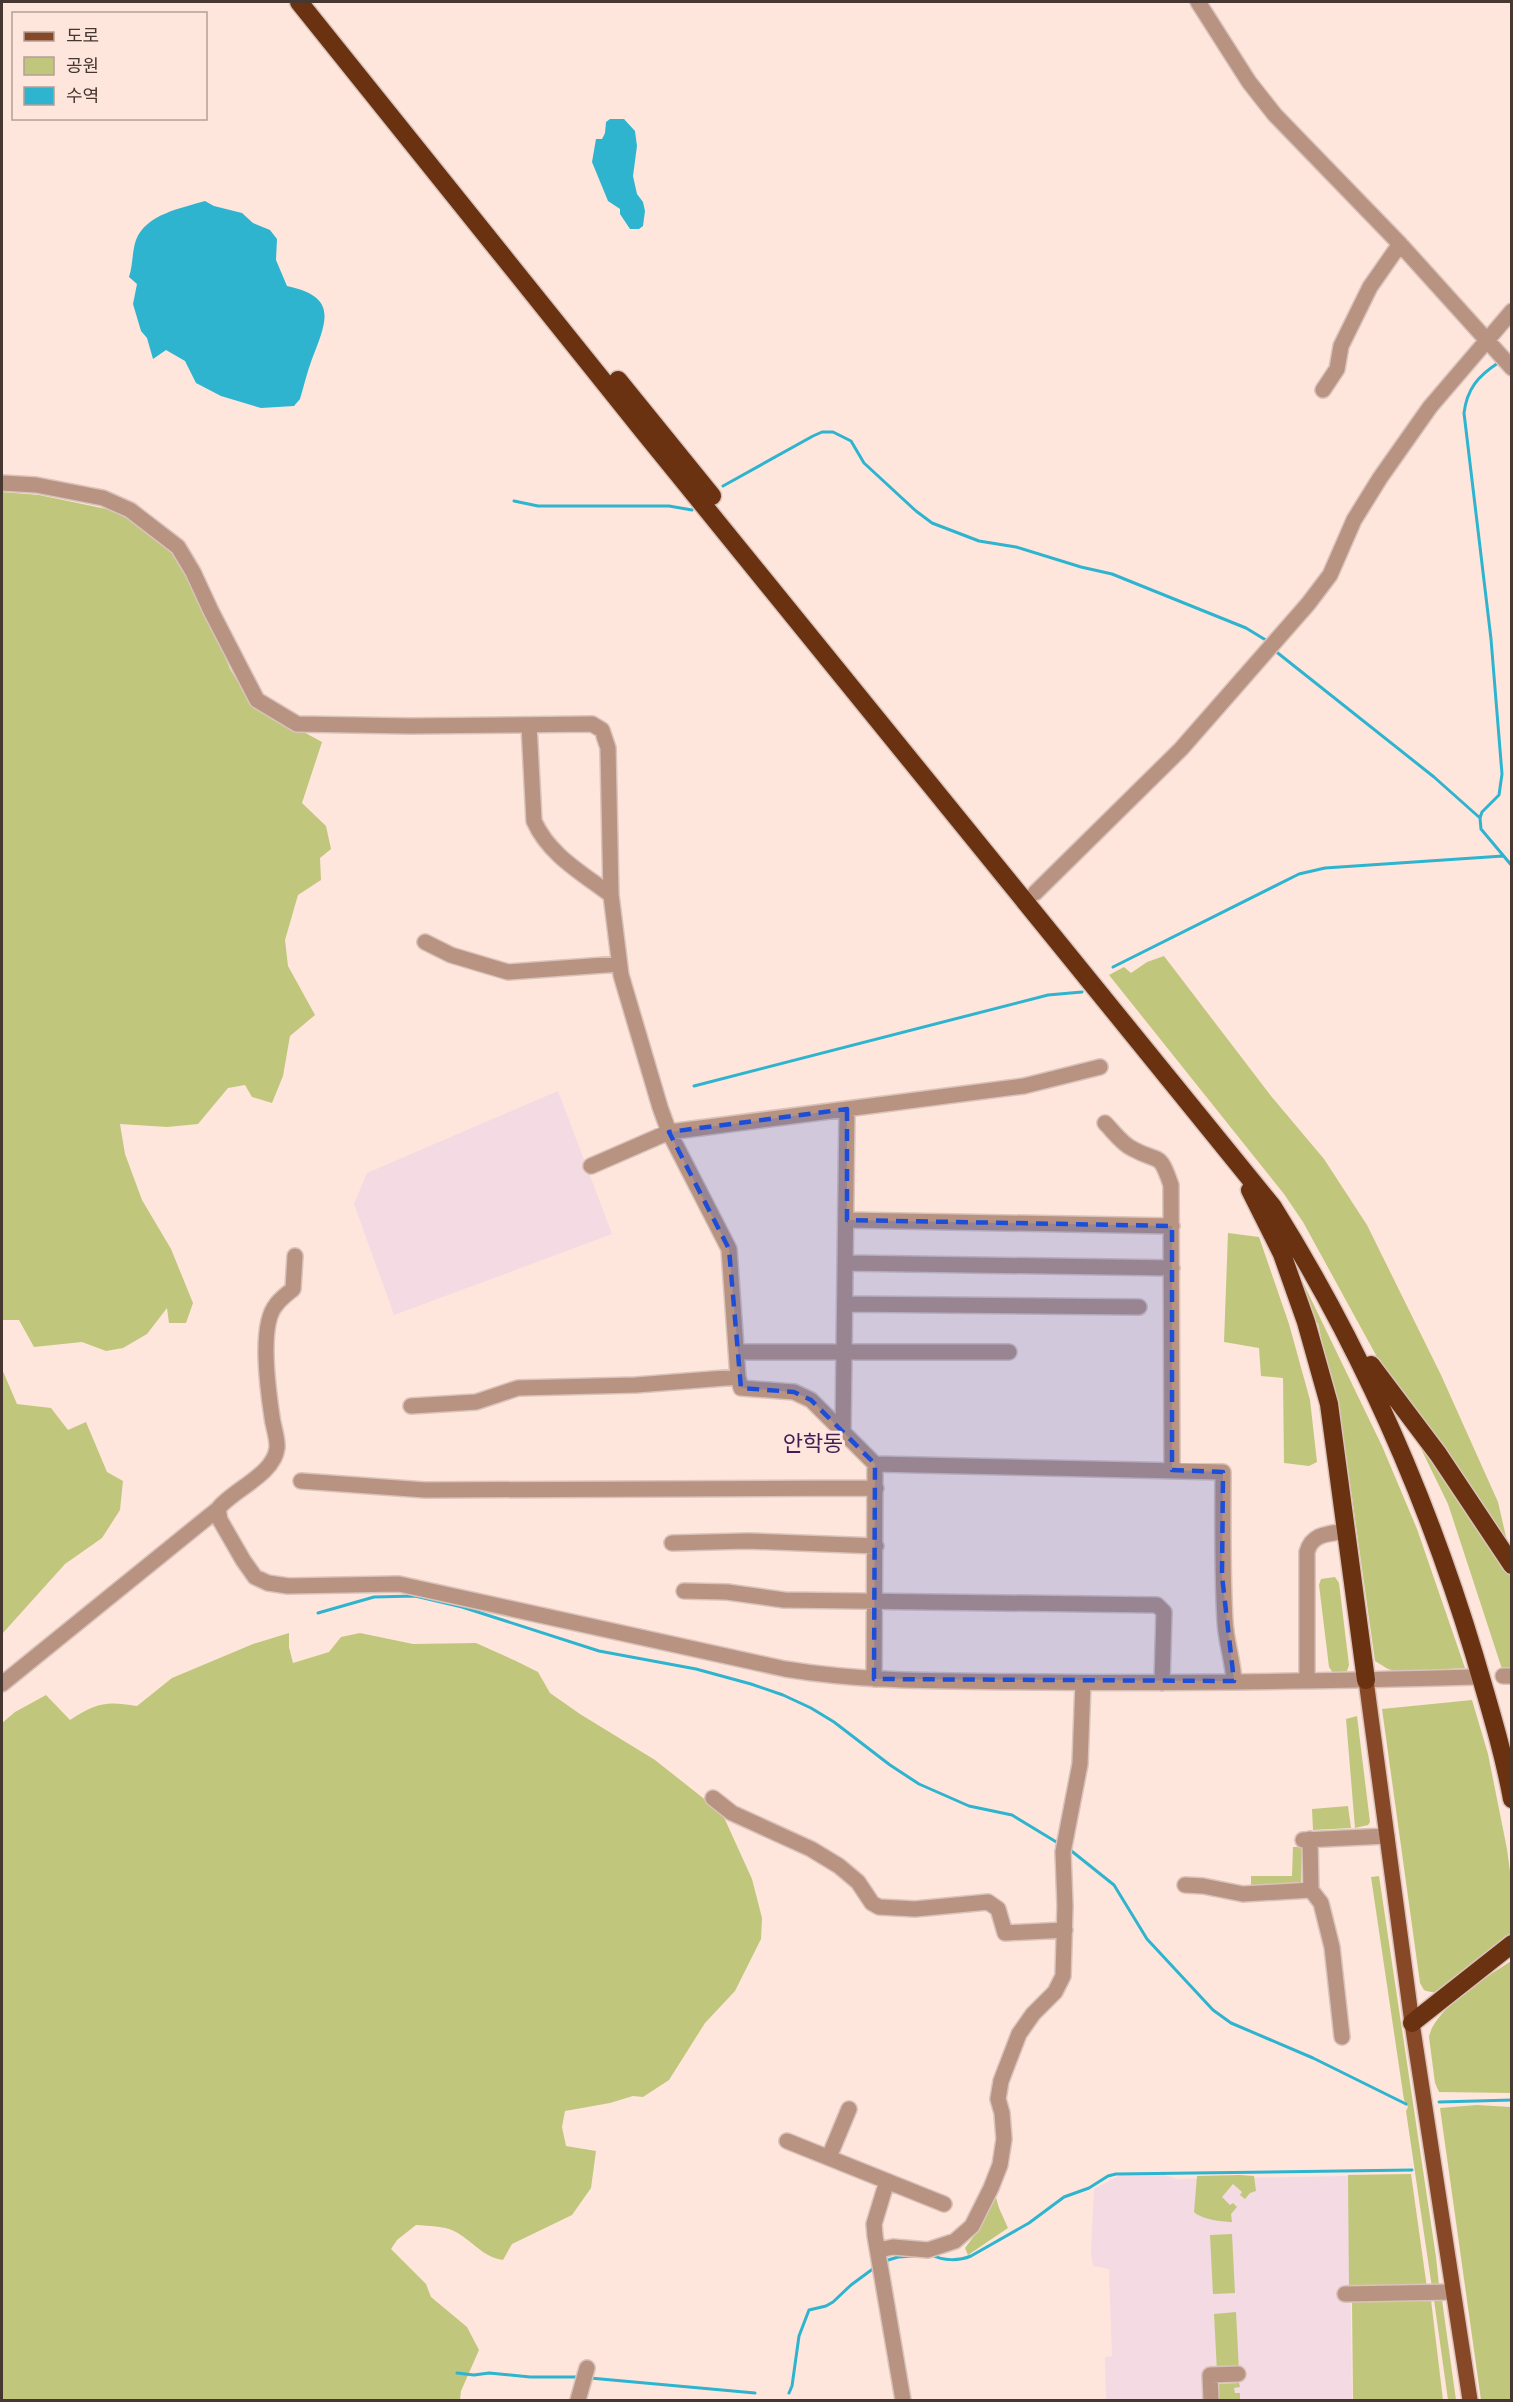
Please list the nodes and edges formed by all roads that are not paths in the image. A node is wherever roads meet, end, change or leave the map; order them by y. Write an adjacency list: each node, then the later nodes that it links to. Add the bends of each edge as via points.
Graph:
1 (299, 2): 19 (highway)
2 (313, 2): 11 (highway)
3 (1198, 2): 4 (street, via 1235,62 1275,115)
4 (1400, 244): 6 (street); 8 (street, via 1370,287 1341,346 1337,369)
5 (1512, 310): 6 (street)
6 (1487, 339): 7 (street); 11 (street, via 1430,407 1380,478 1354,520 1330,575 1308,604 1181,749)
7 (1512, 368)
8 (1323, 390)
9 (2, 483): 10 (street, via 36,485 103,498 130,510 178,547 257,700 297,724)
10 (529, 725): 12 (street, via 534,821 539,834 556,855); 12 (street, via 592,724 602,730 608,748)
11 (1035, 893): 31 (highway, via 1280,1199 1314,1250)
12 (611, 895): 14 (street)
13 (424, 942): 14 (street, via 451,955 508,972)
14 (619, 964): 18 (street)
15 (1100, 1067): 16 (street, via 1024,1086)
16 (847, 1109): 18 (street); 21 (street)
17 (1105, 1123): 22 (street, via 1131,1149 1164,1163 1171,1185)
18 (669, 1132): 20 (street); 29 (street, via 729,1249)
19 (1232, 1154): 40 (highway, via 1282,1254 1306,1322 1329,1404); 56 (highway, via 1303,1254 1392,1432 1452,1582)
20 (591, 1166)
21 (847, 1221): 22 (street); 24 (street)
22 (1172, 1226): 25 (street)
23 (295, 1256): 39 (street, via 293,1289 275,1306 265,1332 277,1449 268,1466)
24 (846, 1263): 25 (street); 26 (street)
25 (1172, 1268): 36 (street)
26 (846, 1304): 27 (street); 28 (street)
27 (1139, 1307)
28 (845, 1351): 29 (street); 30 (street); 34 (street)
29 (736, 1352): 32 (street)
30 (1009, 1352)
31 (1371, 1365): 43 (highway, via 1438,1454); 54 (highway, via 1431,1494 1463,1576)
32 (738, 1377): 33 (street, via 518,1388 476,1402); 34 (street, via 741,1388 794,1392 811,1400)
33 (411, 1406)
34 (843, 1433): 35 (street)
35 (875, 1464): 36 (street); 38 (street)
36 (1172, 1470): 50 (street, via 1223,1472 1222,1576)
37 (301, 1481): 38 (street, via 425,1491)
38 (876, 1488): 42 (street)
39 (218, 1509): 47 (street, via 220,1520 243,1560 255,1577 268,1583 399,1584 785,1669); 53 (street)
40 (1346, 1531): 48 (street, via 1316,1537 1307,1552); 49 (highway)
41 (672, 1543): 42 (street, via 748,1541)
42 (876, 1546): 45 (street)
43 (1512, 1565)
44 (684, 1591): 45 (street, via 784,1600)
45 (875, 1601): 47 (street); 52 (street, via 1157,1605 1164,1612)
46 (1474, 1677): 49 (street)
47 (874, 1679): 51 (street)
48 (1307, 1680): 49 (street); 50 (street)
49 (1366, 1680): 57 (main road)
50 (1233, 1681): 52 (street)
51 (1083, 1683): 52 (street); 60 (street, via 1080,1764 1064,1847)
52 (1162, 1683)
53 (2, 1684)
54 (1512, 1747)
55 (713, 1798): 60 (street, via 732,1813 839,1866 879,1907 915,1909 988,1902 998,1910 1005,1933)
56 (1512, 1799)
57 (1387, 1836): 59 (street, via 1306,1839); 62 (main road)
58 (1185, 1885): 59 (street, via 1243,1894)
59 (1311, 1890): 63 (street, via 1321,1903 1332,1947)
60 (1065, 1930): 69 (street, via 1063,1976 1055,1992 1019,2034 1001,2080 998,2099 1004,2139 1000,2165 972,2226 955,2241 928,2250)
61 (1512, 1944): 62 (highway)
62 (1412, 2023): 70 (main road)
63 (1342, 2037)
64 (849, 2109): 66 (street)
65 (787, 2141): 66 (street)
66 (829, 2157): 67 (street)
67 (887, 2181): 68 (street); 69 (street, via 874,2224)
68 (944, 2204)
69 (879, 2250): 75 (street)
70 (1452, 2292): 71 (street); 77 (main road)
71 (1345, 2294)
72 (587, 2368): 74 (street)
73 (1238, 2374): 76 (street, via 1210,2375)
74 (578, 2400)
75 (903, 2400)
76 (1211, 2400)
77 (1470, 2400)

